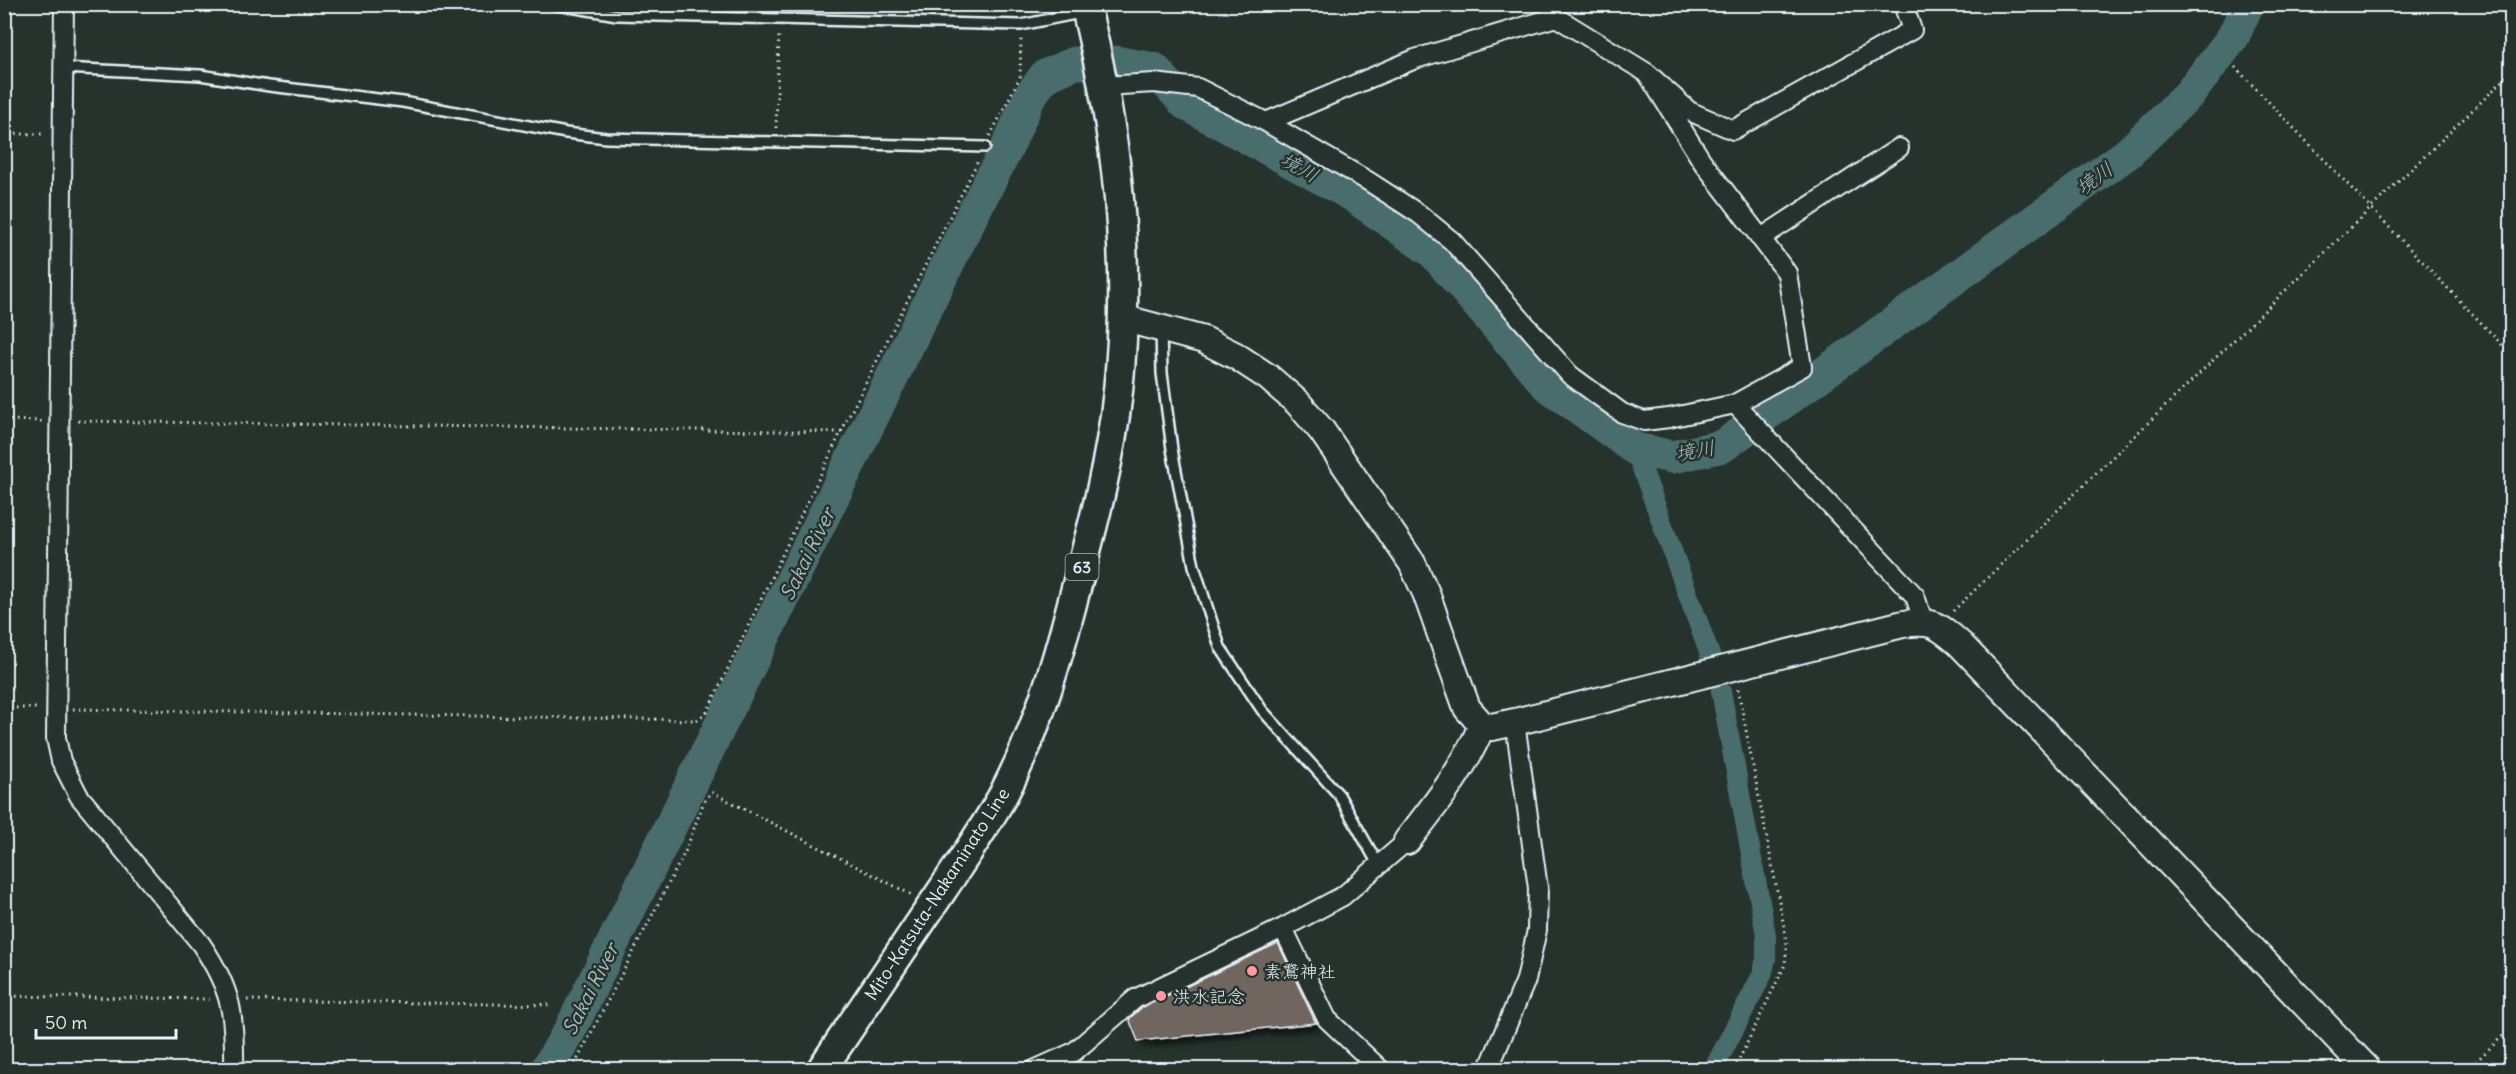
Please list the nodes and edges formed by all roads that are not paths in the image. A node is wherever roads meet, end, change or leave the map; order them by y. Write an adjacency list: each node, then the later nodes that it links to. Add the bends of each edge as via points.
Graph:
1 (64, 4): 6 (street)
2 (554, 4): 4 (lane, via 617,15 1021,25)
3 (1903, 4): 7 (street, via 1912,30 1733,130 1689,111)
4 (1086, 8): 8 (main road, Mito-Katsuta-Nakaminato Line / 63)
5 (1552, 11): 7 (street); 9 (street, via 1415,59)
6 (63, 68): 10 (lane, via 200,75 403,102 606,138); 22 (street, via 56,738 61,761 79,796 218,969 230,999 235,1028)
7 (1647, 73): 12 (street, via 1702,160)
8 (1105, 86): 9 (street, via 1154,83 1198,88); 13 (main road, Mito-Katsuta-Nakaminato Line / 63, via 1121,201)
9 (1266, 122): 15 (street, via 1419,214 1452,242 1570,375 1622,413 1644,421)
10 (985, 147)
11 (1899, 148): 12 (street)
12 (1761, 238): 15 (street, via 1787,273 1802,367)
13 (1122, 318): 14 (street); 23 (main road, Mito-Katsuta-Nakaminato Line / 63, via 1119,390 1094,522 1060,650 1026,745 1002,797)
14 (1161, 327): 18 (street, via 1204,340 1236,356 1298,403 1322,431 1412,563 1467,708); 20 (lane, via 1162,373 1174,461 1194,566 1220,647 1262,710 1339,795)
15 (1740, 410): 16 (street, via 1915,596)
16 (1931, 623): 17 (street); 27 (street, via 1960,644)
17 (1515, 722): 18 (street); 26 (street, via 1538,888 1537,930 1526,980)
18 (1482, 725): 19 (street, via 1473,748)
19 (1407, 841): 20 (street)
20 (1379, 866): 21 (street, via 1343,896)
21 (1283, 928): 24 (street, via 1135,999 1074,1052); 25 (street, via 1327,1019)
22 (234, 1070)
23 (821, 1070)
24 (1034, 1070)
25 (1381, 1070)
26 (1488, 1070)
27 (2368, 1070)

